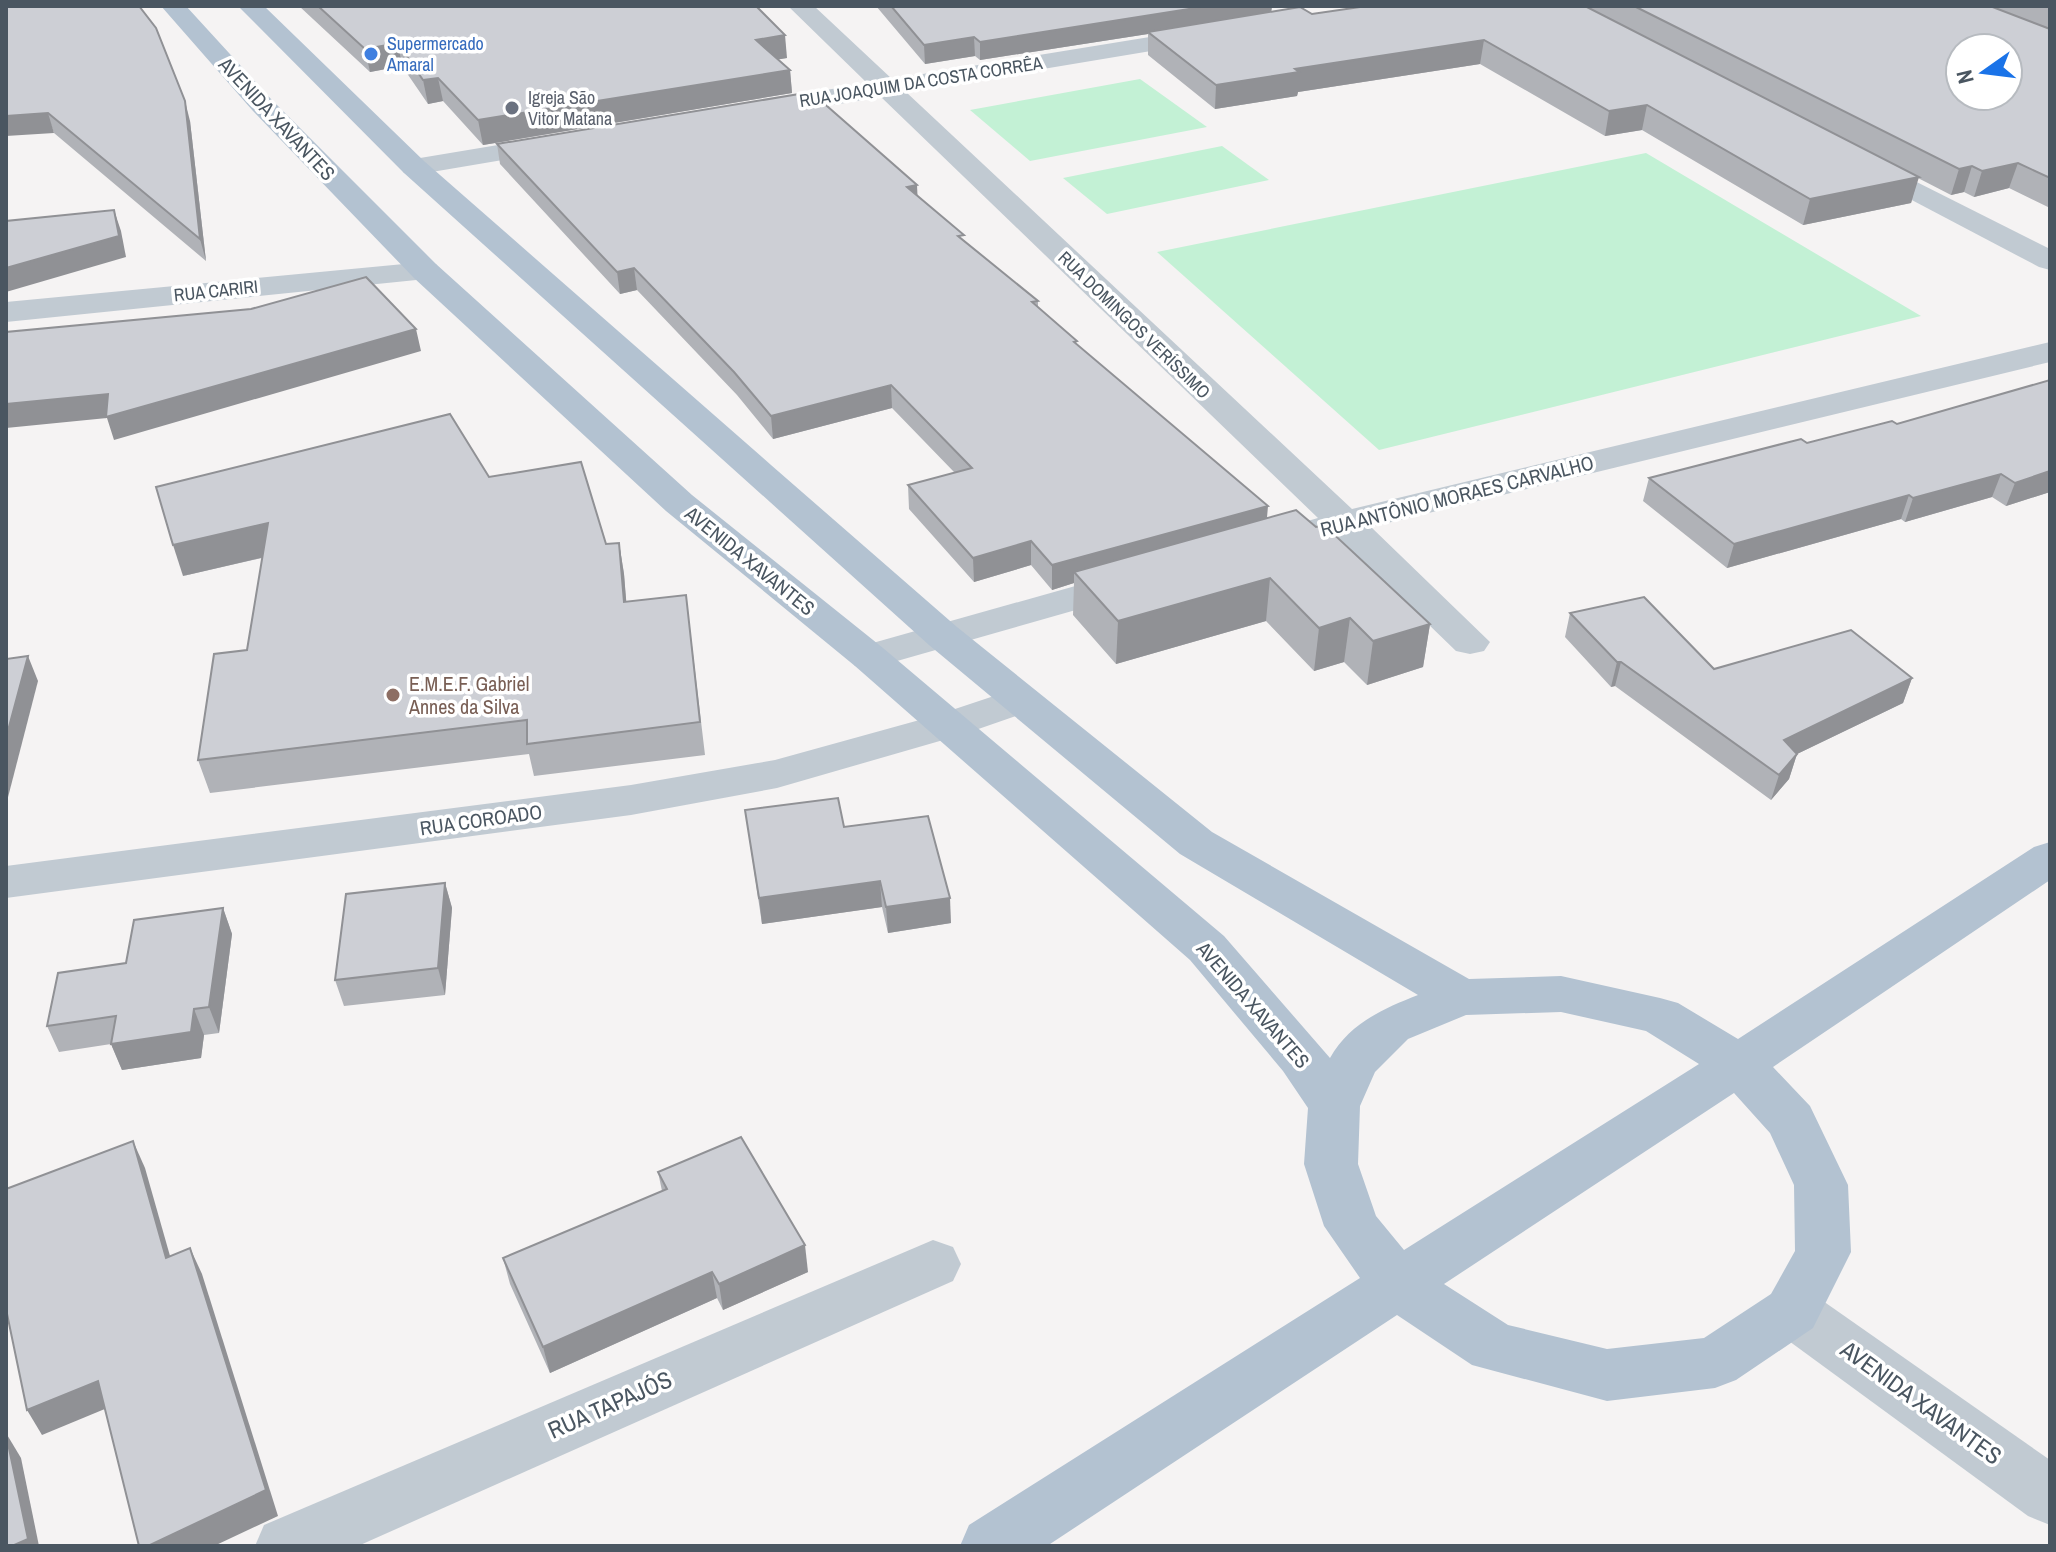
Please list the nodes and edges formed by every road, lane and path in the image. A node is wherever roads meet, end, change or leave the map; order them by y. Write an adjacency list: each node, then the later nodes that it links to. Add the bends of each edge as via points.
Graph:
1 (173, 6): 11 (main road, AVENIDA XAVANTES)
2 (250, 6): 9 (main road)
3 (800, 6): 5 (street, RUA DOMINGOS VERÍSSIMO)
4 (1226, 32): 5 (street, RUA JOAQUIM DA COSTA CORRÊA)
5 (885, 88): 6 (street, RUA JOAQUIM DA COSTA CORRÊA); 14 (street, RUA DOMINGOS VERÍSSIMO)
6 (730, 114)
7 (576, 140): 9 (street)
8 (1840, 152): 10 (street)
9 (414, 167): 17 (main road)
10 (2050, 261)
11 (425, 271): 12 (street, RUA CARIRI); 19 (main road, AVENIDA XAVANTES, via 679,503)
12 (6, 312)
13 (2050, 352): 14 (street, RUA ANTÔNIO MORAES CARVALHO)
14 (1341, 523): 15 (street, RUA ANTÔNIO MORAES CARVALHO); 18 (street, RUA DOMINGOS VERÍSSIMO)
15 (1236, 553)
16 (1161, 574): 17 (street)
17 (943, 636): 19 (street); 20 (main road)
18 (1470, 642)
19 (869, 657): 21 (main road, AVENIDA XAVANTES)
20 (1021, 700): 21 (street, RUA COROADO); 24 (main road, via 1196,843)
21 (949, 725): 23 (street, RUA COROADO, via 777,774 631,800); 26 (main road, AVENIDA XAVANTES, via 1207,948 1301,1057)
22 (2050, 858): 25 (main road)
23 (6, 882)
24 (1461, 997): 25 (main road, via 1561,994 1660,1016); 26 (main road, via 1390,1026 1354,1061)
25 (1739, 1064): 28 (main road); 29 (main road, via 1791,1121 1821,1185 1823,1252)
26 (1334, 1106): 28 (main road, via 1331,1164 1352,1226)
27 (933, 1264): 31 (street, RUA TAPAJÓS)
28 (1398, 1285): 29 (main road, via 1493,1347 1607,1375 1715,1362); 32 (main road)
29 (1792, 1311): 30 (street, AVENIDA XAVANTES)
30 (2050, 1496)
31 (287, 1546)
32 (992, 1546)

